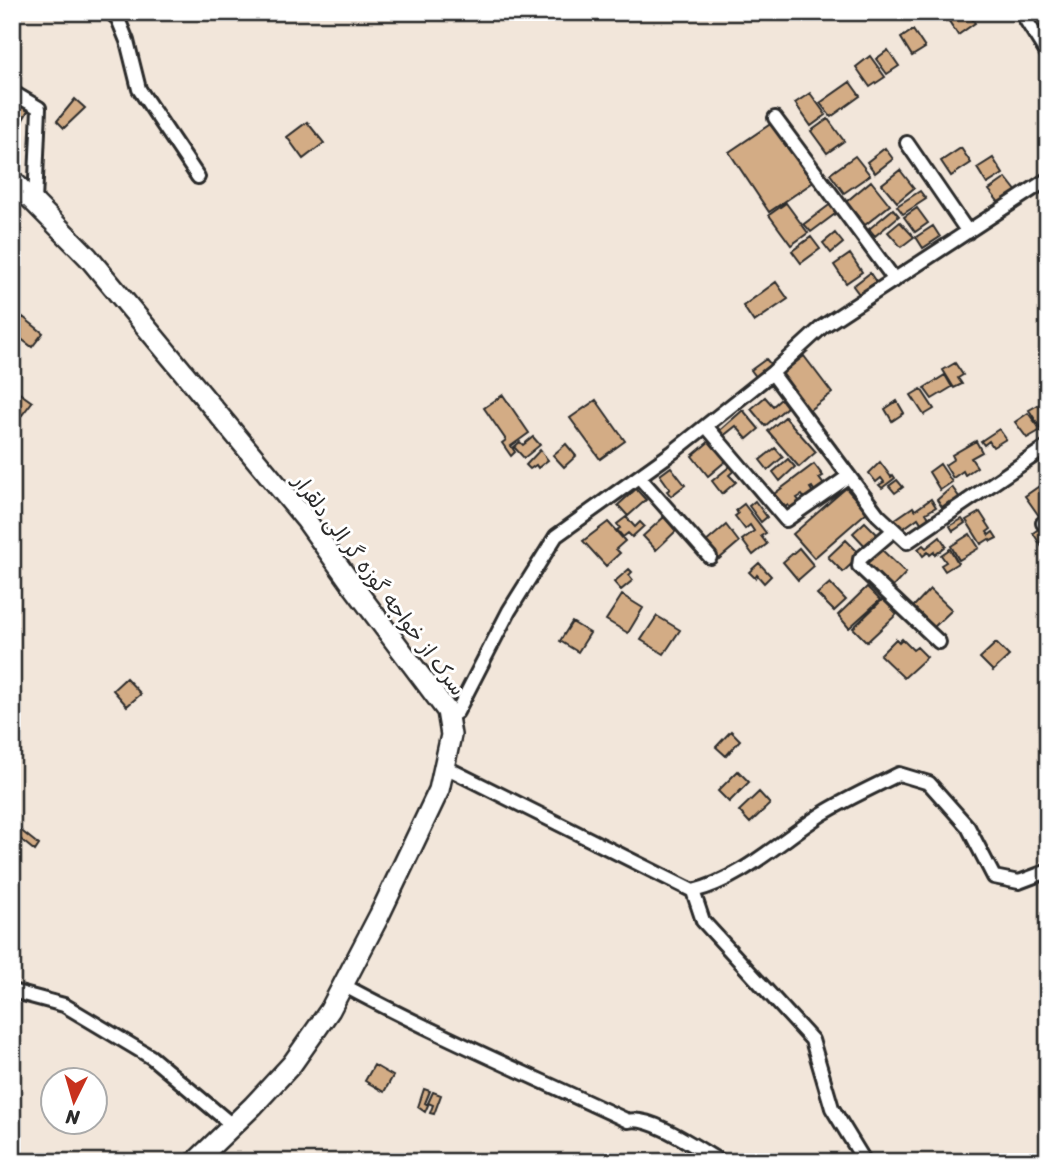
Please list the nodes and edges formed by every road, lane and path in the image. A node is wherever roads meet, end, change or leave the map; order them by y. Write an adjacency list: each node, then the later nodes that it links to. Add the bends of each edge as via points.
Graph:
1 (110, 12): 7 (street, via 127,41 139,89)
2 (1021, 12): 3 (street)
3 (1048, 55)
4 (12, 92): 10 (street, via 39,108)
5 (775, 118): 12 (street)
6 (907, 143): 11 (street)
7 (198, 177)
8 (1048, 179): 11 (street)
9 (12, 180): 10 (street, سرک از خواجه گوزه گر الی دلقرار)
10 (35, 202): 21 (street, سرک از خواجه گوزه گر الی دلقرار, via 88,257 306,520)
11 (968, 232): 12 (street)
12 (895, 280): 13 (street, via 822,327)
13 (772, 373): 14 (street); 16 (street)
14 (706, 426): 16 (street, via 786,520); 17 (street)
15 (1047, 449): 18 (street, via 907,542)
16 (849, 476): 18 (street)
17 (639, 477): 19 (street); 21 (street, via 556,536 509,611 457,712)
18 (894, 530): 20 (street, via 860,559 859,566)
19 (710, 557)
20 (939, 642)
21 (448, 718): 22 (street, سرک از خواجه گوزه گر الی دلقرار)
22 (445, 766): 24 (street); 25 (street, سرک از خواجه گوزه گر الی دلقرار, via 439,790)
23 (1048, 871): 24 (street, via 1019,882 994,877 968,827 929,783 899,774 824,813 731,877)
24 (693, 891): 30 (street, via 703,921 812,1040 832,1108)
25 (343, 985): 27 (street, سرک از خواجه گوزه گر الی دلقرار, via 292,1064); 29 (street, via 628,1121 659,1127)
26 (12, 991): 27 (street, via 64,1005 140,1051)
27 (232, 1125): 28 (street, سرک از خواجه گوزه گر الی دلقرار)
28 (195, 1162)
29 (721, 1162)
30 (865, 1162)

